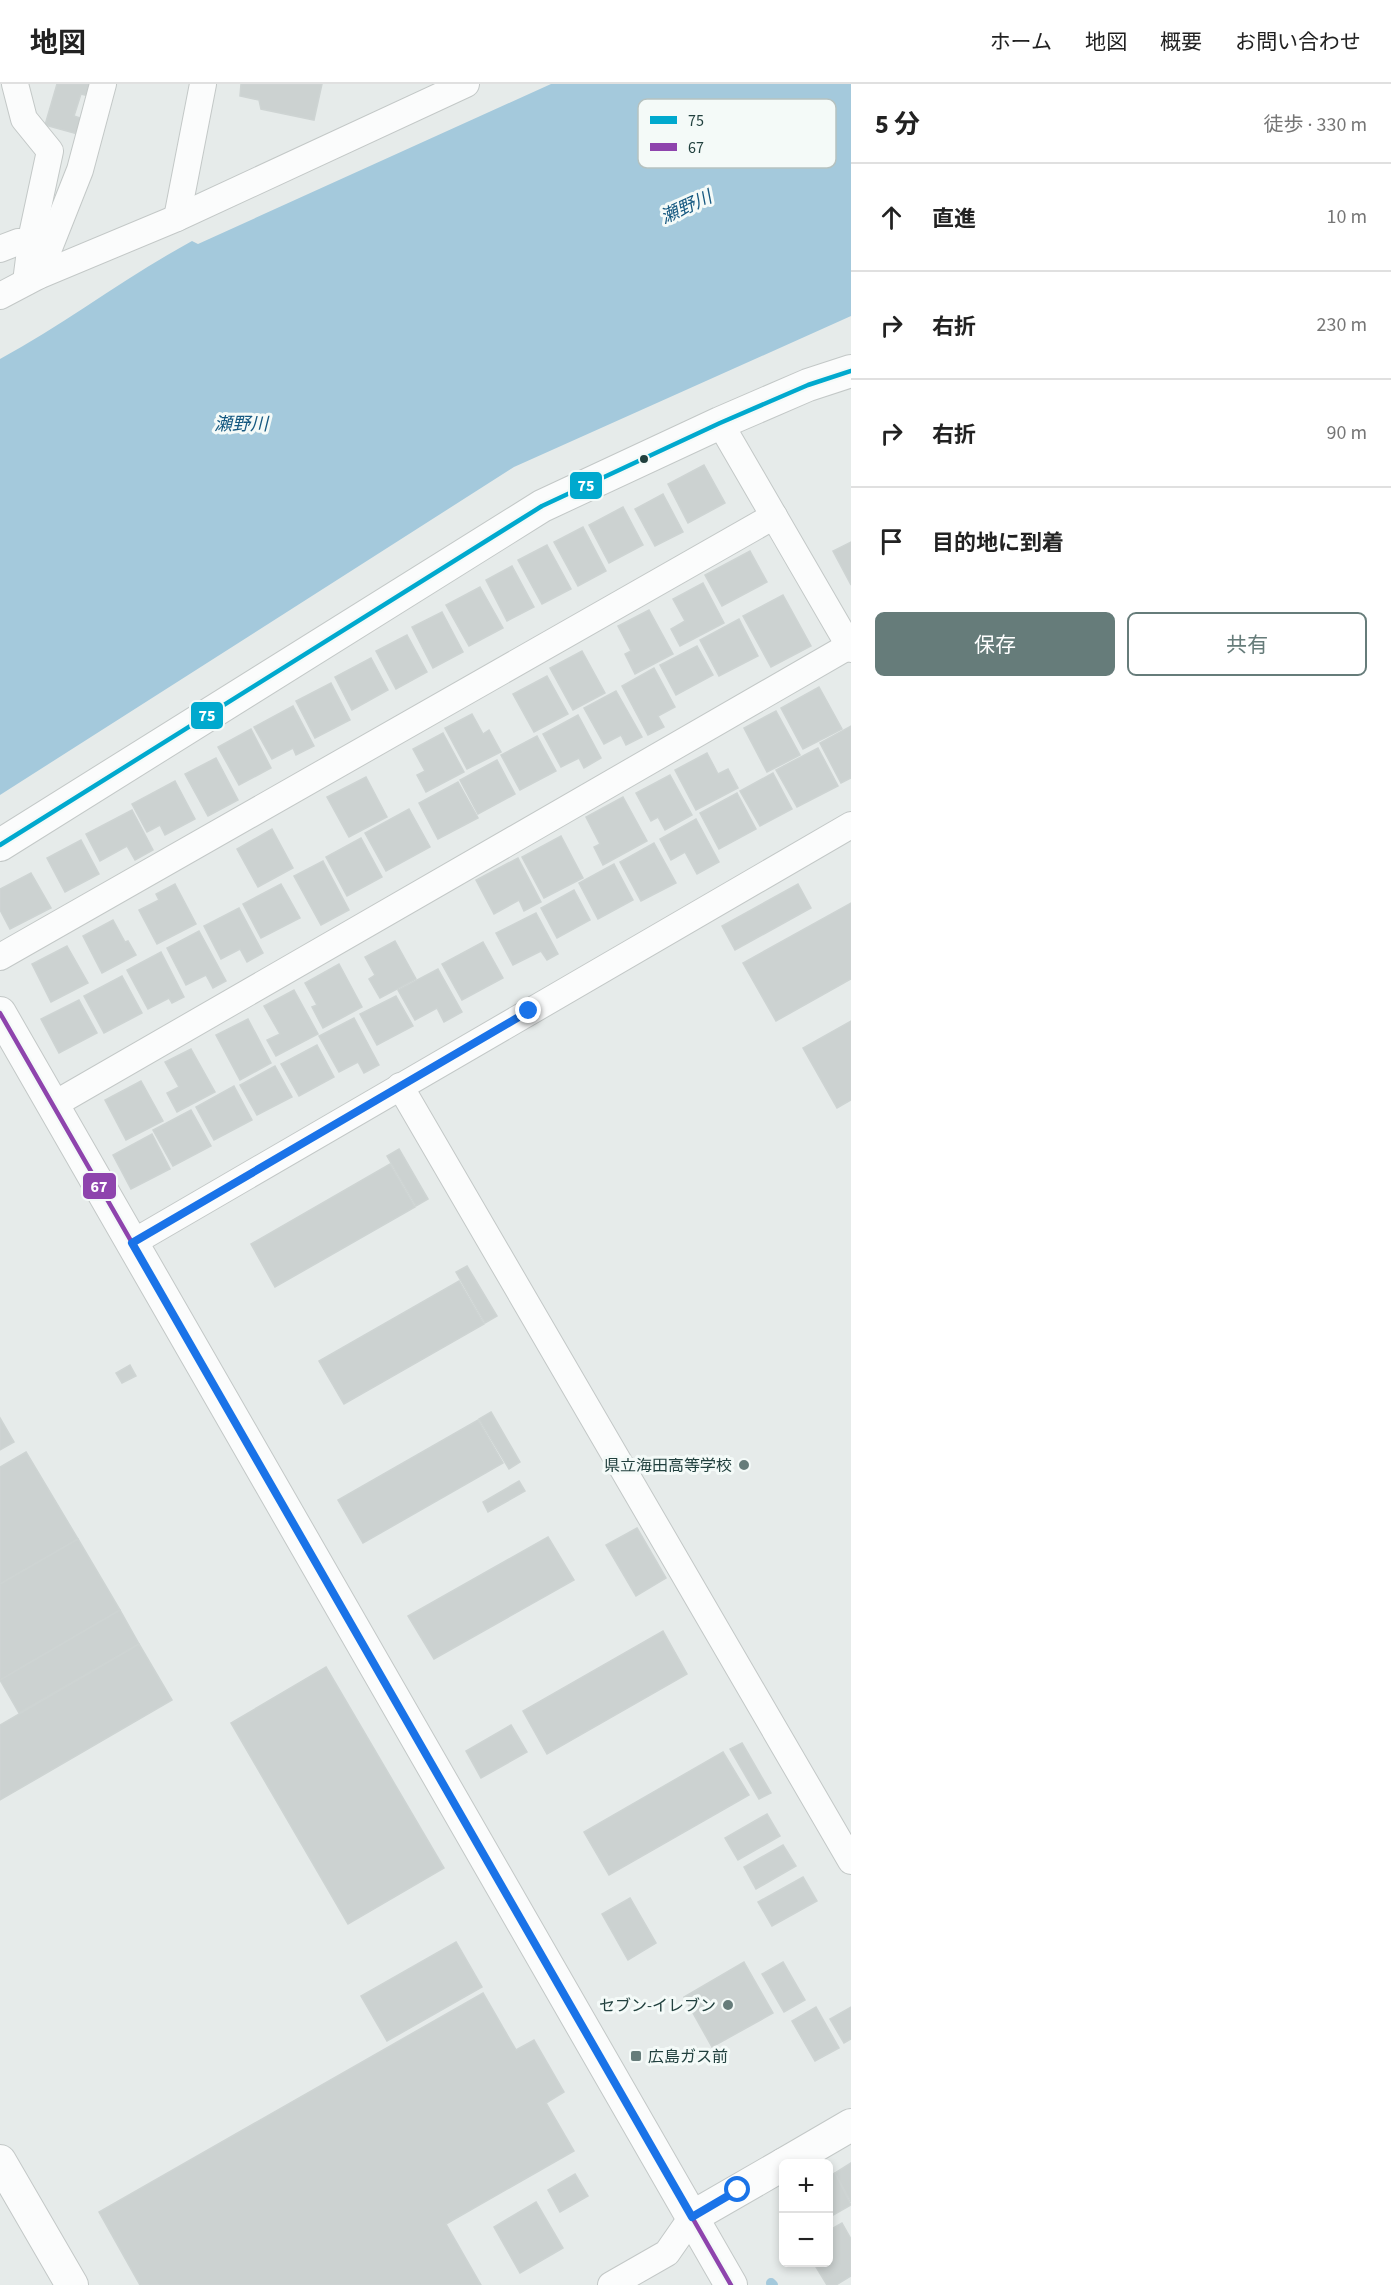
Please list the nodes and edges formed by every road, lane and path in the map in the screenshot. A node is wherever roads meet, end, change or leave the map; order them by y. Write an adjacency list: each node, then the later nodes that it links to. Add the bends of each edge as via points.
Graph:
1 (15, 84): 6 (street, via 24,119 50,151)
2 (103, 84): 8 (street, via 80,170)
3 (203, 84): 5 (street)
4 (466, 84): 5 (street)
5 (170, 221): 8 (street)
6 (31, 243): 7 (street, via 18,242); 8 (street)
7 (0, 249)
8 (32, 279): 9 (street)
9 (0, 296)
10 (851, 371): 11 (street)
11 (720, 423): 12 (street); 15 (street, via 542,506)
12 (774, 516): 13 (street); 16 (street)
13 (850, 647): 19 (street)
14 (851, 825): 18 (street)
15 (0, 845)
16 (0, 957)
17 (0, 1013): 19 (street)
18 (400, 1086): 20 (street); 21 (street)
19 (53, 1105): 20 (street)
20 (132, 1243): 26 (street)
21 (851, 1861)
22 (851, 2125): 23 (street)
23 (793, 2159)
24 (0, 2161): 27 (street)
25 (779, 2167): 26 (street)
26 (692, 2217): 28 (street, via 667,2253); 29 (street)
27 (72, 2285)
28 (611, 2285)
29 (731, 2285)

